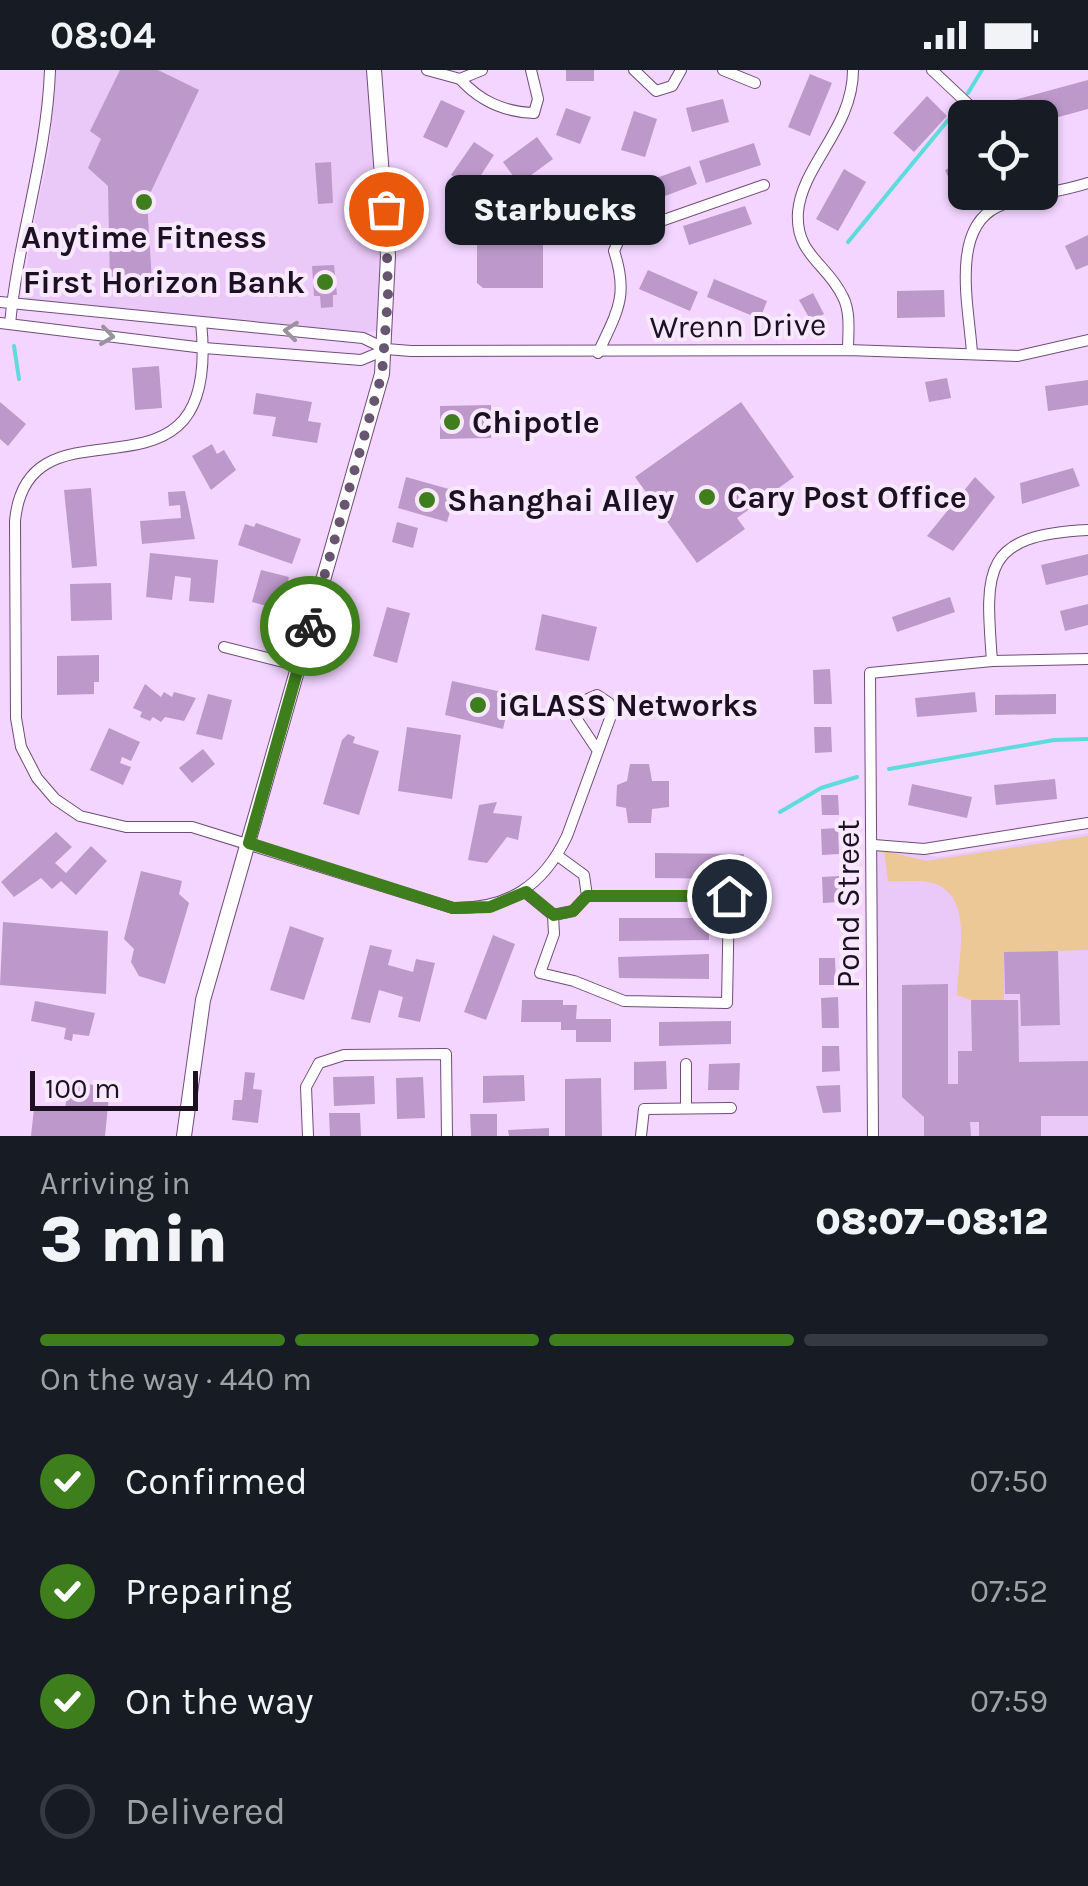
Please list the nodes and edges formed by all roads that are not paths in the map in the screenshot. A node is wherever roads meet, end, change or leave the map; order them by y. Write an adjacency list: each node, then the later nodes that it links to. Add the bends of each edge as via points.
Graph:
1 (50, 70): 18 (street, via 45,137)
2 (374, 70): 23 (main road, via 388,256)
3 (427, 70): 11 (street)
4 (482, 70): 11 (street)
5 (531, 70): 11 (street, via 538,99 534,114 476,97)
6 (634, 70): 7 (street, via 656,91 672,86)
7 (681, 70)
8 (722, 70): 12 (street)
9 (854, 70): 24 (street, via 849,104 798,208 806,254 846,302)
10 (932, 70): 13 (street)
11 (460, 79)
12 (756, 83)
13 (964, 100)
14 (1088, 183): 16 (street)
15 (764, 184): 25 (street, via 621,234 614,251 624,282 620,306)
16 (1058, 189)
17 (992, 210): 26 (street, via 970,239)
18 (6, 303): 19 (street); 20 (street)
19 (202, 322): 22 (street); 23 (street, one-way to 19, via 363,338)
20 (5, 323): 22 (street, one-way to 22)
21 (1088, 340): 26 (street, Wrenn Drive, via 1039,354)
22 (204, 348): 23 (street, via 361,360); 34 (street, via 201,386 184,423 156,442 62,455 37,470 21,492 15,521 18,733 37,778 80,816 126,827 192,827)
23 (386, 350): 25 (street, Wrenn Drive); 31 (main road, via 370,427)
24 (848, 350): 25 (street, Wrenn Drive); 26 (street, Wrenn Drive)
25 (598, 353)
26 (972, 354)
27 (1088, 530): 30 (street, via 1014,543 998,563 987,588)
28 (224, 647): 31 (street)
29 (1088, 659): 30 (street)
30 (992, 661): 35 (street, Pond Street, via 870,673)
31 (298, 666): 34 (main road)
32 (598, 751): 32 (street, via 612,713 597,695 582,702 576,718); 36 (street)
33 (1088, 822): 35 (street, via 924,849)
34 (249, 843): 37 (street, via 453,908 490,907); 43 (main road, via 203,1000)
35 (874, 844): 47 (street, Pond Street)
36 (558, 856): 37 (street); 38 (street, via 584,875)
37 (526, 892): 39 (street)
38 (587, 896): 39 (street, via 573,911); 39 (street, via 729,896 726,1003 624,1000 540,974)
39 (554, 915)
40 (686, 1064): 41 (street)
41 (686, 1108): 42 (street); 46 (street, via 644,1108)
42 (731, 1108)
43 (184, 1136)
44 (308, 1136): 45 (street, via 306,1087 319,1063 344,1056 446,1054)
45 (447, 1136)
46 (641, 1136)
47 (873, 1136)

